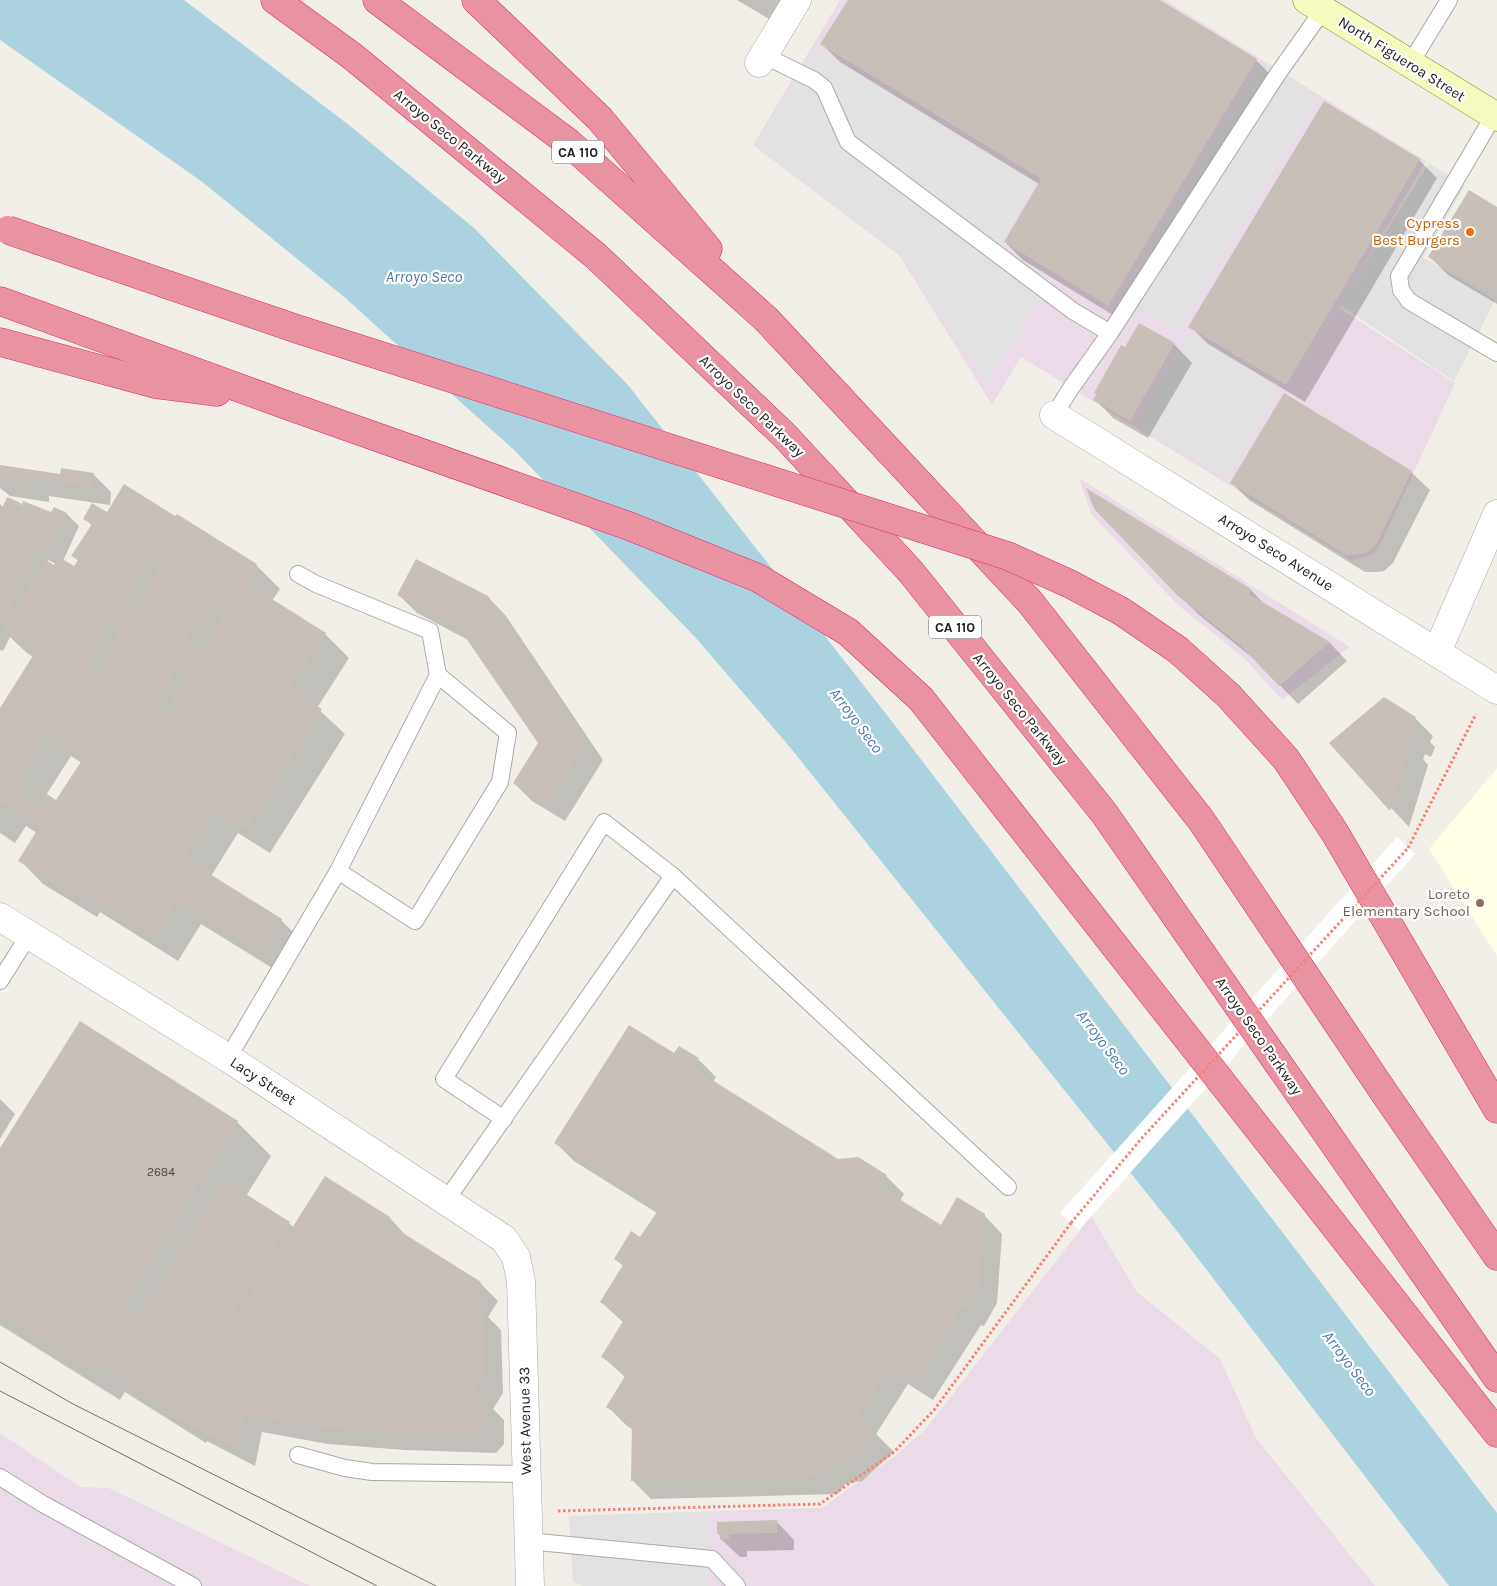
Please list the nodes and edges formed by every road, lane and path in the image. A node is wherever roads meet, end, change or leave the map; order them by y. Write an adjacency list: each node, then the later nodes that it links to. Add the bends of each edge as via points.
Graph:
1 (275, 0): 35 (highway, Arroyo Seco Parkway / CA 110, via 352,56 596,256 785,436 911,572 1104,814)
2 (377, 0): 12 (highway, CA 110, via 569,143)
3 (476, 0): 12 (highway, via 600,119)
4 (797, 0): 7 (street)
5 (1449, 0): 8 (lane)
6 (1315, 5): 8 (main road, North Figueroa Street); 13 (lane, via 1272,83)
7 (761, 59): 13 (lane, via 814,80 824,88 848,142 1073,312)
8 (1410, 64): 9 (main road, North Figueroa Street)
9 (1495, 116): 15 (lane, via 1399,276 1401,290 1409,301)
10 (4, 229): 29 (highway, bridge, via 298,329 1008,556 1122,611 1178,650 1229,696 1286,759 1335,833)
11 (0, 300): 16 (highway)
12 (766, 319): 33 (highway, CA 110, via 1030,602 1195,812)
13 (1110, 333): 17 (lane)
14 (0, 342): 16 (highway, via 155,384)
15 (1497, 353)
16 (280, 403): 36 (highway, via 630,526 758,578 848,632 921,699)
17 (1054, 415): 20 (street, Arroyo Seco Avenue)
18 (1497, 514): 20 (street)
19 (298, 574): 21 (lane, via 430,631)
20 (1437, 652): 22 (street, Arroyo Seco Avenue)
21 (438, 675): 23 (lane); 23 (lane, via 508,733 500,782 415,922)
22 (1494, 689): 40 (path, bridge, via 1408,848 1141,1139 1071,1223 934,1410 894,1452 820,1504)
23 (338, 871): 28 (lane)
24 (673, 876): 30 (lane); 30 (lane, via 604,822 444,1079); 31 (lane)
25 (0, 917): 26 (street, Lacy Street)
26 (29, 935): 27 (lane); 28 (street, Lacy Street)
27 (0, 980)
28 (228, 1058): 32 (street, Lacy Street)
29 (1497, 1109)
30 (504, 1119): 32 (lane)
31 (1008, 1187)
32 (445, 1202): 34 (street, Lacy Street, via 504,1239)
33 (1497, 1256)
34 (516, 1257): 38 (street, West Avenue 33, via 522,1281)
35 (1497, 1378)
36 (1497, 1433)
37 (298, 1455): 38 (lane, via 372,1472)
38 (526, 1474): 40 (street, West Avenue 33)
39 (0, 1477): 42 (lane)
40 (527, 1511): 41 (street, West Avenue 33)
41 (528, 1541): 43 (street, West Avenue 33); 44 (lane, via 712,1559)
42 (193, 1586)
43 (530, 1586)
44 (737, 1586)

